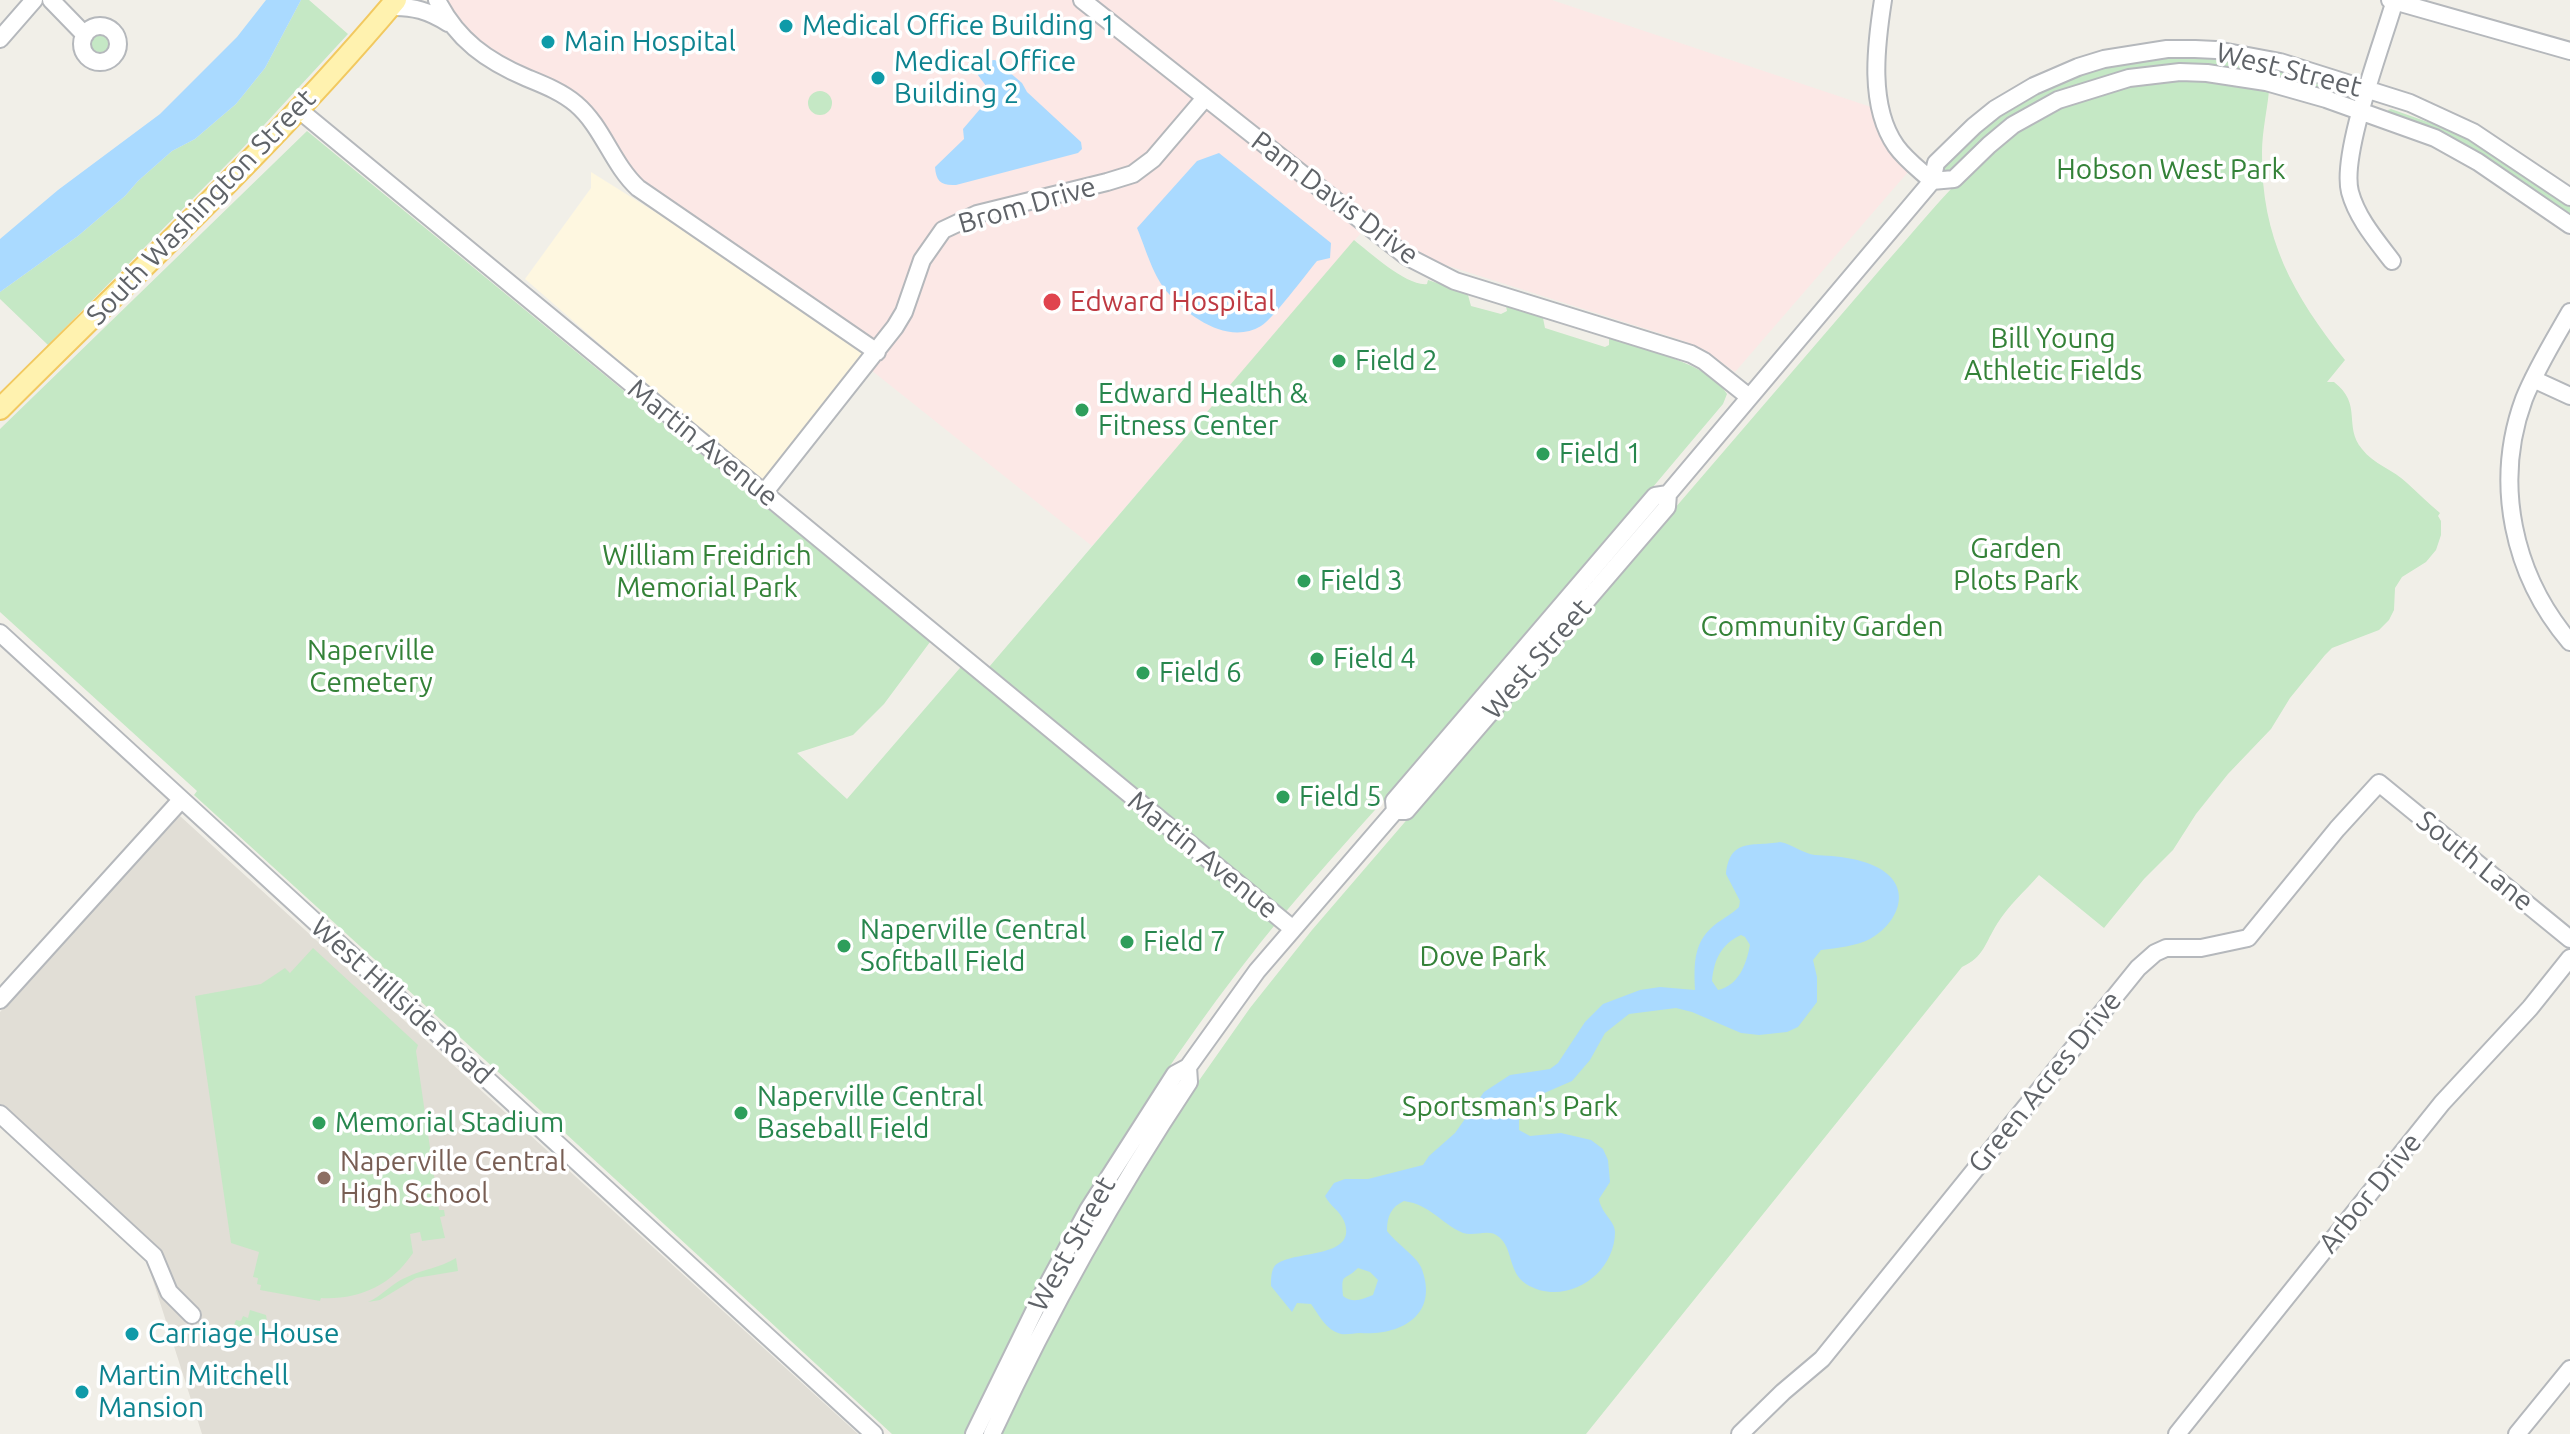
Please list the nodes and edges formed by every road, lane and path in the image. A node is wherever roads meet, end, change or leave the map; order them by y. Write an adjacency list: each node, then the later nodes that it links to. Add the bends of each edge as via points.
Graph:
1 (34, 0): 10 (street)
2 (51, 0): 9 (street)
3 (437, 0): 8 (street)
4 (1082, 0): 13 (street, Pam Davis Drive)
5 (2393, 0): 11 (street); 12 (street)
6 (1879, 1): 16 (street, via 1881,112 1896,145)
7 (393, 4): 8 (street, via 421,9); 14 (main road, South Washington Street)
8 (450, 24): 21 (street, via 489,61 574,102 638,188)
9 (85, 35)
10 (0, 39)
11 (2570, 51)
12 (2368, 88): 15 (street); 16 (street, West Street, via 2230,52 2135,53 2067,71 1995,109 1936,163); 17 (street, West Street, via 2463,126)
13 (1205, 98): 21 (street, Brom Drive, via 1153,159 1133,174 977,214 943,230 922,260 904,312); 24 (street, Pam Davis Drive, via 1406,256 1455,281 1691,354)
14 (298, 109): 25 (main road, South Washington Street); 26 (street, Martin Avenue)
15 (2362, 110): 16 (street, West Street, via 2226,75 2139,76 2058,100 2013,125 1954,179); 18 (street, West Street, via 2459,150); 19 (street, via 2349,161 2349,190 2362,220)
16 (1932, 181): 24 (street, West Street)
17 (2570, 197)
18 (2570, 225)
19 (2392, 261)
20 (2570, 312): 22 (street)
21 (877, 352): 26 (street, Brom Drive)
22 (2533, 379): 23 (street); 28 (street, via 2511,450 2512,518 2538,598)
23 (2570, 396)
24 (1749, 397): 31 (street, West Street, via 1668,494 1655,496 1394,801 1395,811)
25 (0, 409)
26 (764, 493): 31 (street, Martin Avenue)
27 (0, 633): 30 (street, West Hillside Road)
28 (2570, 642)
29 (2379, 783): 32 (street, South Lane); 42 (street, Green Acres Drive, via 2248,938 2201,948 2166,948 2138,968 1822,1359)
30 (181, 800): 34 (street); 39 (street, West Hillside Road)
31 (1293, 929): 35 (street, West Street)
32 (2570, 939)
33 (2570, 958): 43 (street, Arbor Drive, via 2442,1103)
34 (0, 1000)
35 (1188, 1067): 40 (street, West Street, via 1175,1074 1088,1210); 41 (street, West Street, via 1189,1082 1085,1248)
36 (0, 1114): 37 (street, via 154,1256 169,1292)
37 (192, 1315)
38 (2570, 1369): 44 (street)
39 (874, 1434)
40 (974, 1434)
41 (992, 1434)
42 (1740, 1434)
43 (2177, 1434)
44 (2517, 1434)

